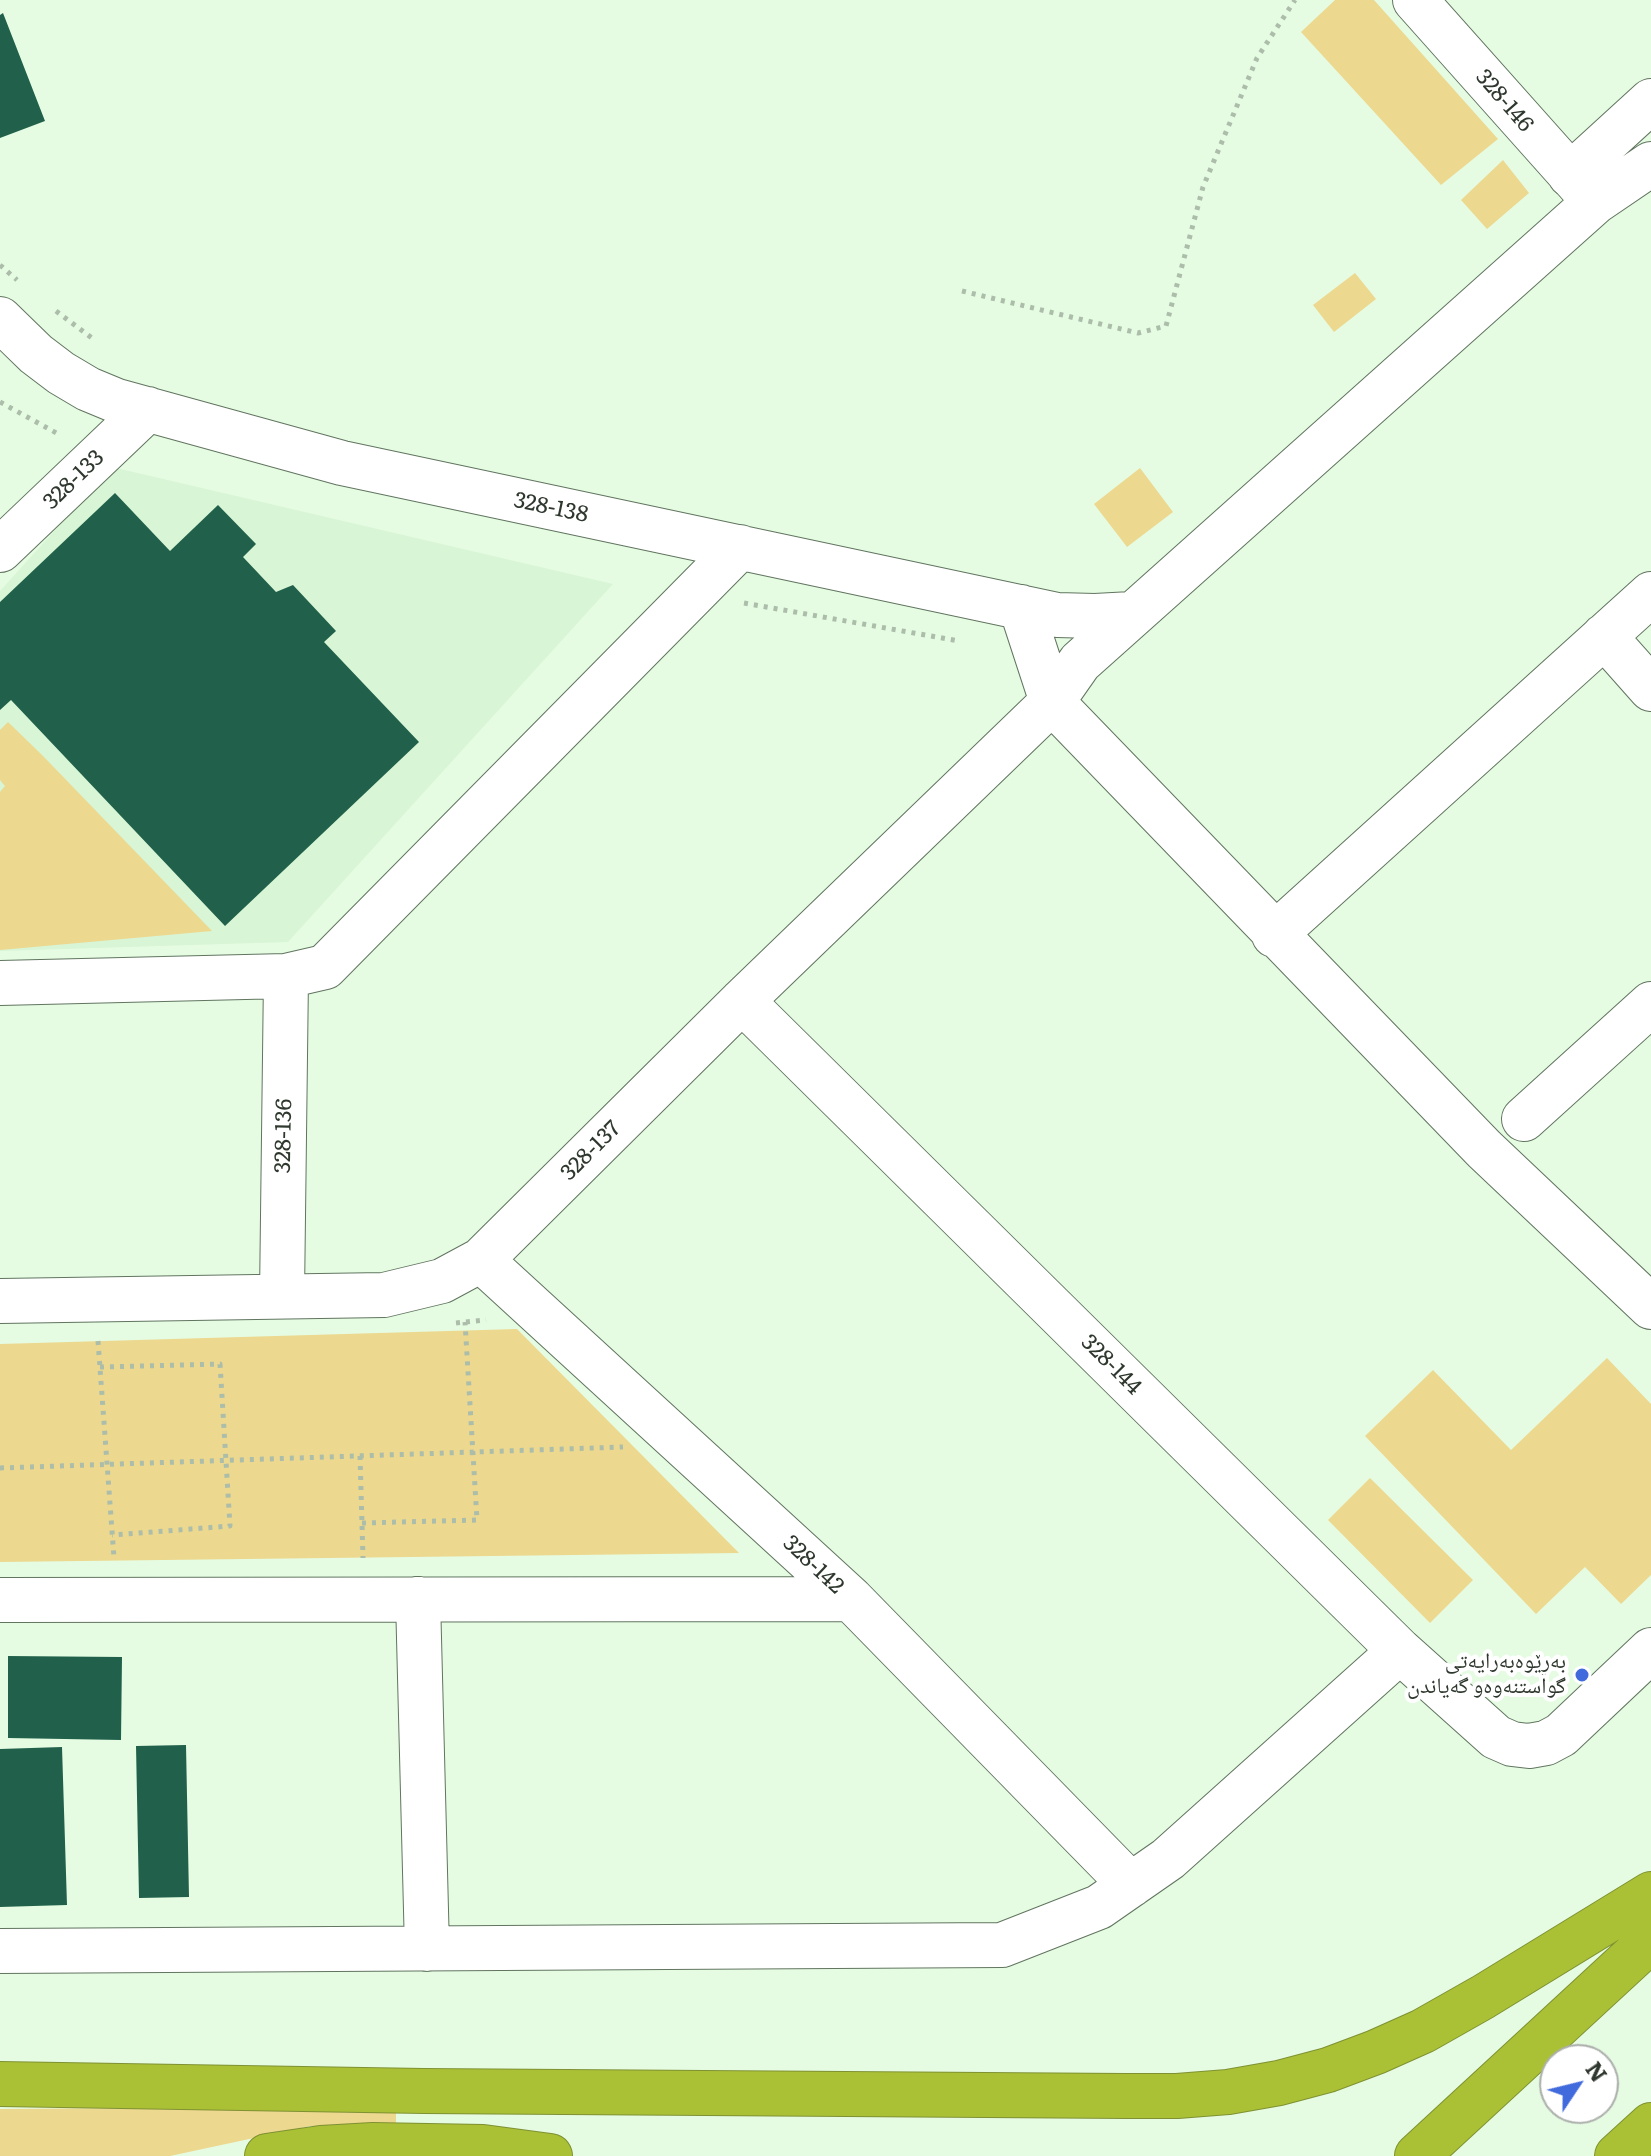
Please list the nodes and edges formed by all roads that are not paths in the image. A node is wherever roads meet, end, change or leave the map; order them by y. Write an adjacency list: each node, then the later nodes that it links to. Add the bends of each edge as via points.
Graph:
1 (1415, 0): 4 (street, 328-146)
2 (1651, 101): 4 (street)
3 (1651, 164): 4 (street)
4 (1582, 189): 11 (street, 328-137)
5 (0, 319): 6 (street, 328-138, via 61,373 88,389)
6 (148, 409): 7 (street, 328-138, via 342,463); 8 (street, 328-133)
7 (740, 547): 10 (street, 328-138); 16 (street, via 325,967)
8 (0, 550)
9 (1651, 594): 12 (street)
10 (1021, 607): 11 (street, 328-138, via 1057,615); 14 (street)
11 (1132, 614): 14 (street, 328-137, via 1080,662)
12 (1604, 636): 13 (street); 15 (street)
13 (1651, 689)
14 (1052, 702): 15 (street); 18 (street, 328-137)
15 (1274, 935): 24 (street, via 1484,1149)
16 (286, 976): 17 (street); 22 (street, 328-136)
17 (0, 983)
18 (742, 1001): 21 (street, 328-137); 29 (street, 328-144)
19 (1651, 1004): 20 (street)
20 (1524, 1119)
21 (481, 1260): 22 (street, 328-137, via 442,1281 384,1295); 26 (street, 328-142)
22 (282, 1296): 23 (street, 328-137)
23 (0, 1301)
24 (1651, 1307)
25 (418, 1599): 26 (street); 27 (street); 33 (street)
26 (851, 1599): 30 (street, 328-142)
27 (0, 1600)
28 (1651, 1650): 29 (street, 328-144, via 1561,1735 1529,1746 1496,1737)
29 (1400, 1651): 30 (street, via 1168,1859)
30 (1131, 1885): 33 (street, via 1099,1907 1002,1945)
31 (1651, 1894): 35 (highway, via 1423,2031 1328,2070 1228,2092 1110,2096)
32 (1651, 1940): 39 (highway)
33 (427, 1949): 34 (street)
34 (0, 1951)
35 (0, 2084)
36 (1651, 2125): 40 (highway)
37 (267, 2156): 38 (highway, via 373,2145 483,2147)
38 (550, 2156)
39 (1417, 2156)
40 (1617, 2156)

